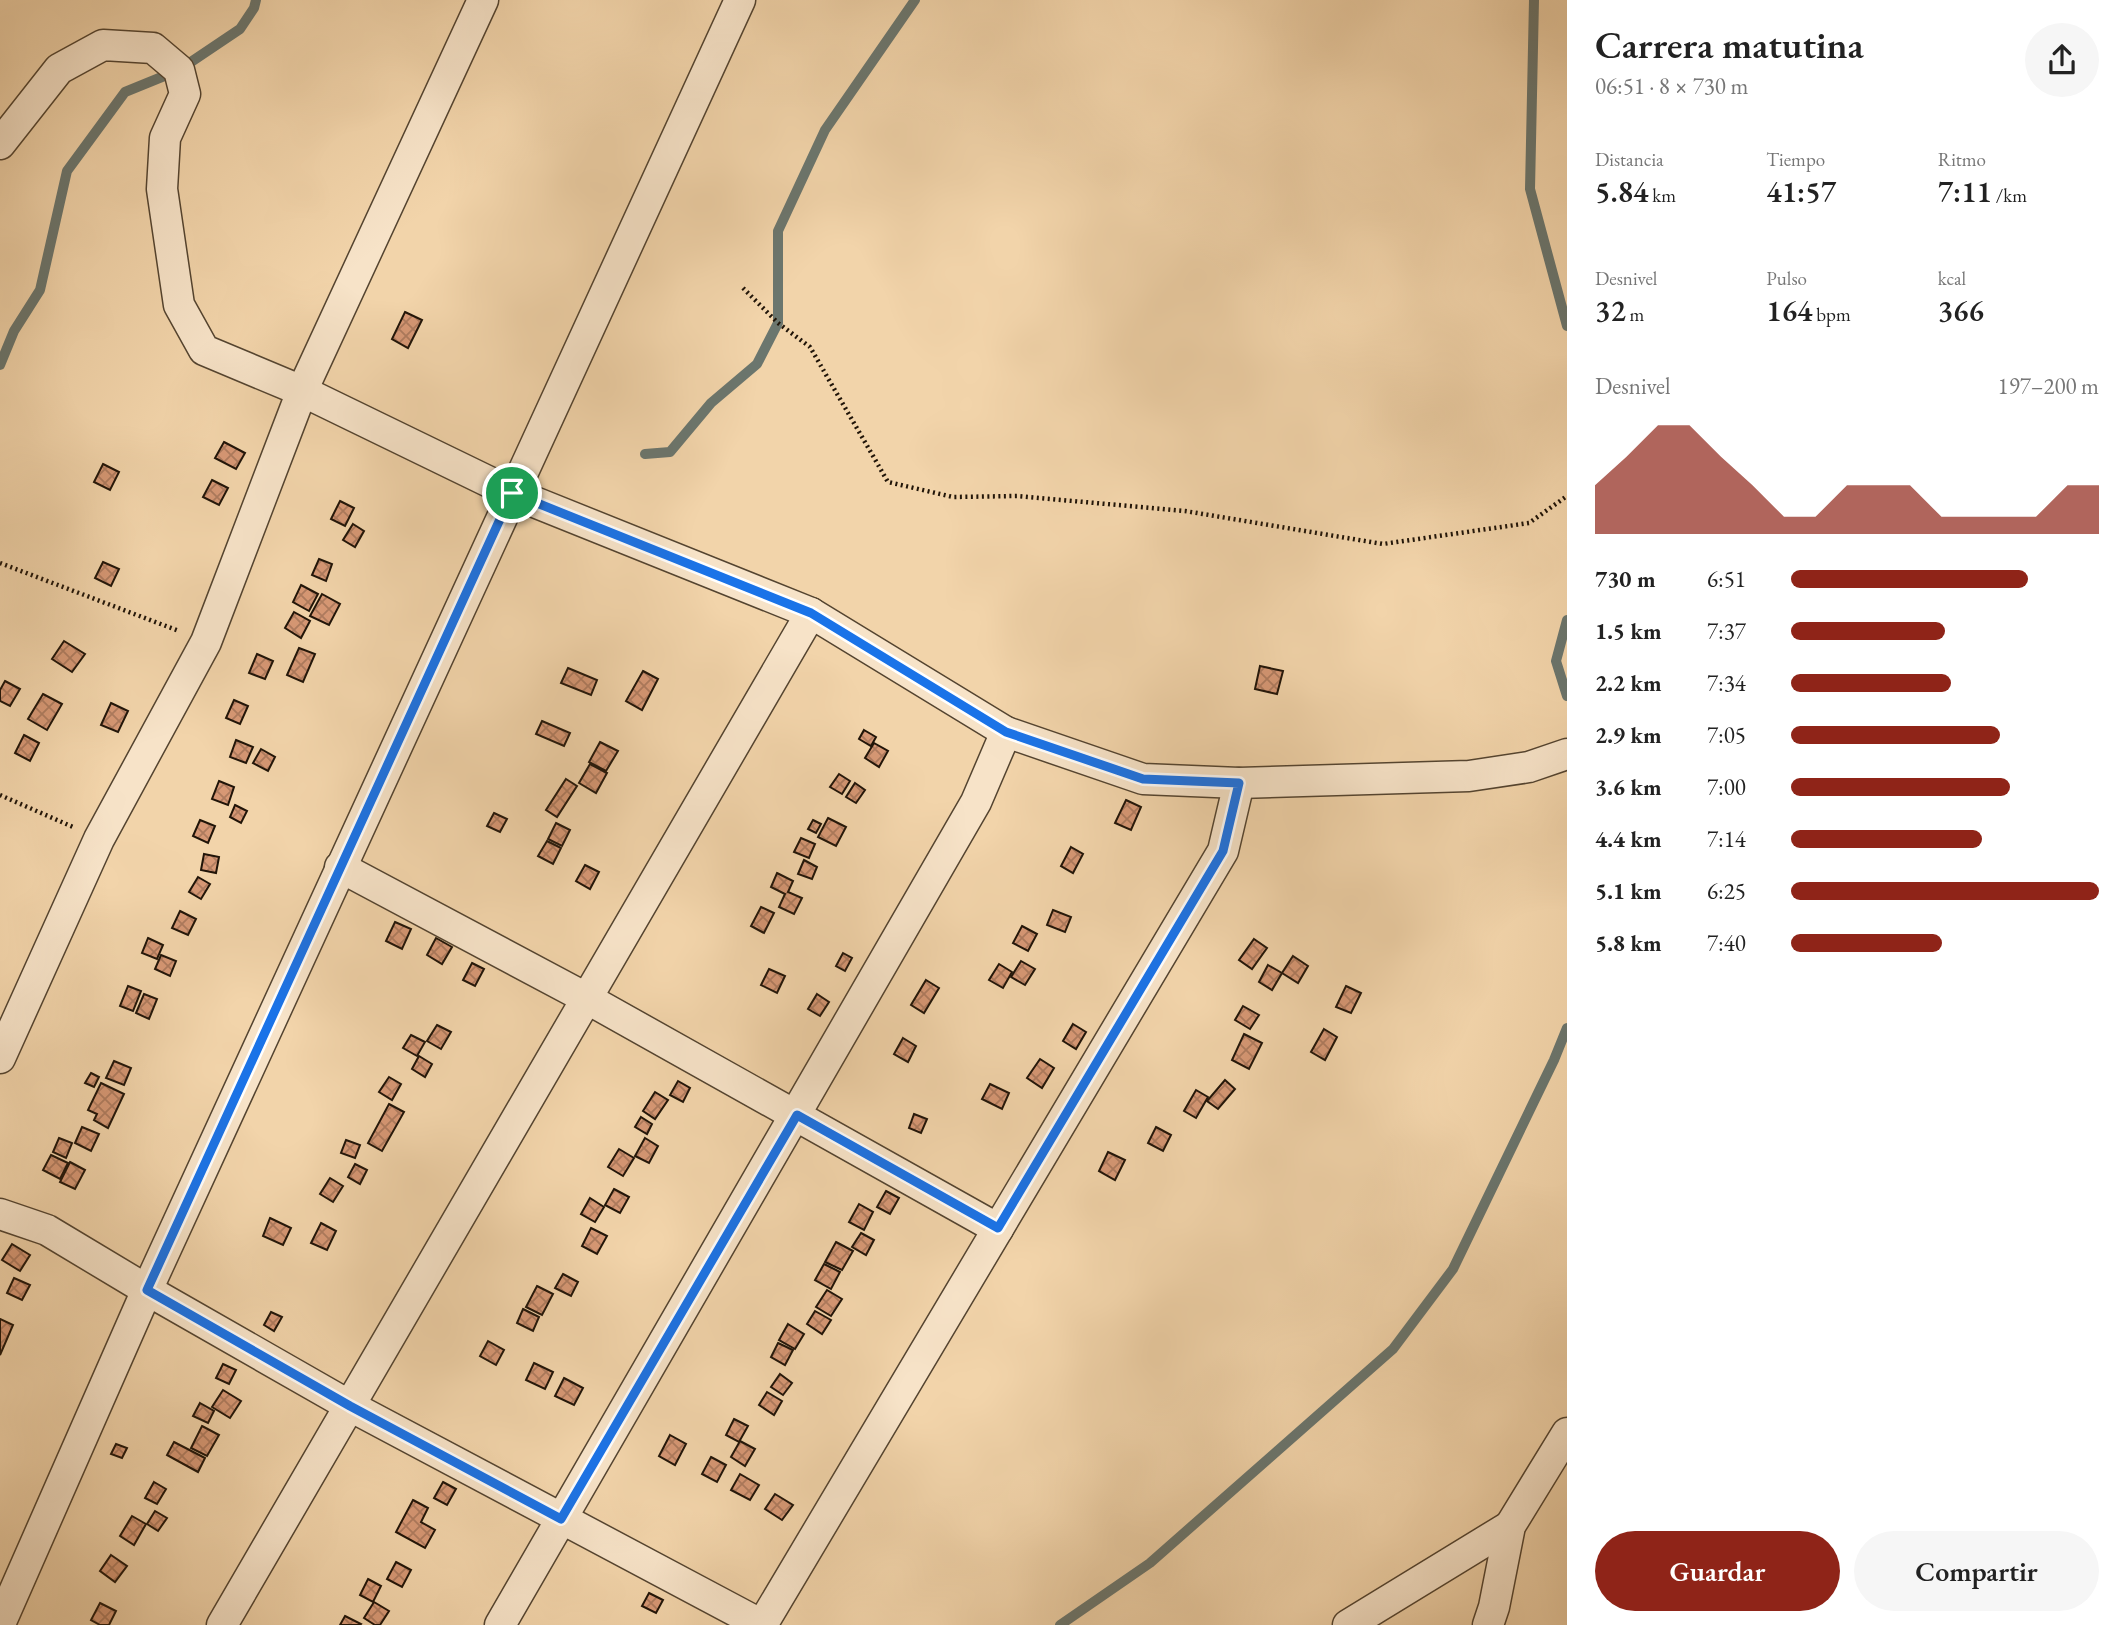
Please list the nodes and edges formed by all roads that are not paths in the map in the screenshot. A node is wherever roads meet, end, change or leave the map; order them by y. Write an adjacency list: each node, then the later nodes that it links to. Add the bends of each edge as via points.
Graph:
1 (483, 0): 4 (street)
2 (740, 0): 5 (street)
3 (0, 144): 4 (street, via 59,69 103,45 153,48 179,70 185,94 164,138 162,188 179,305 204,350)
4 (302, 391): 5 (street); 12 (street, via 206,642 99,839)
5 (512, 493): 6 (street); 10 (street)
6 (811, 613): 7 (street); 11 (street)
7 (1006, 732): 9 (street, via 1143,779); 13 (street, via 976,802)
8 (1567, 754): 9 (street, via 1529,767 1469,776)
9 (1239, 783): 15 (street, via 1223,851)
10 (340, 867): 11 (street); 16 (street)
11 (586, 998): 13 (street); 17 (street)
12 (0, 1058)
13 (797, 1115): 15 (street); 19 (street)
14 (0, 1214): 16 (street, via 47,1230)
15 (998, 1228): 24 (street)
16 (147, 1290): 17 (street); 21 (street)
17 (350, 1406): 19 (street); 22 (street)
18 (1567, 1433): 20 (street)
19 (561, 1519): 23 (street); 24 (street)
20 (1510, 1526): 25 (street); 26 (street)
21 (0, 1624)
22 (222, 1625)
23 (500, 1625)
24 (762, 1625)
25 (1348, 1625)
26 (1488, 1625)

